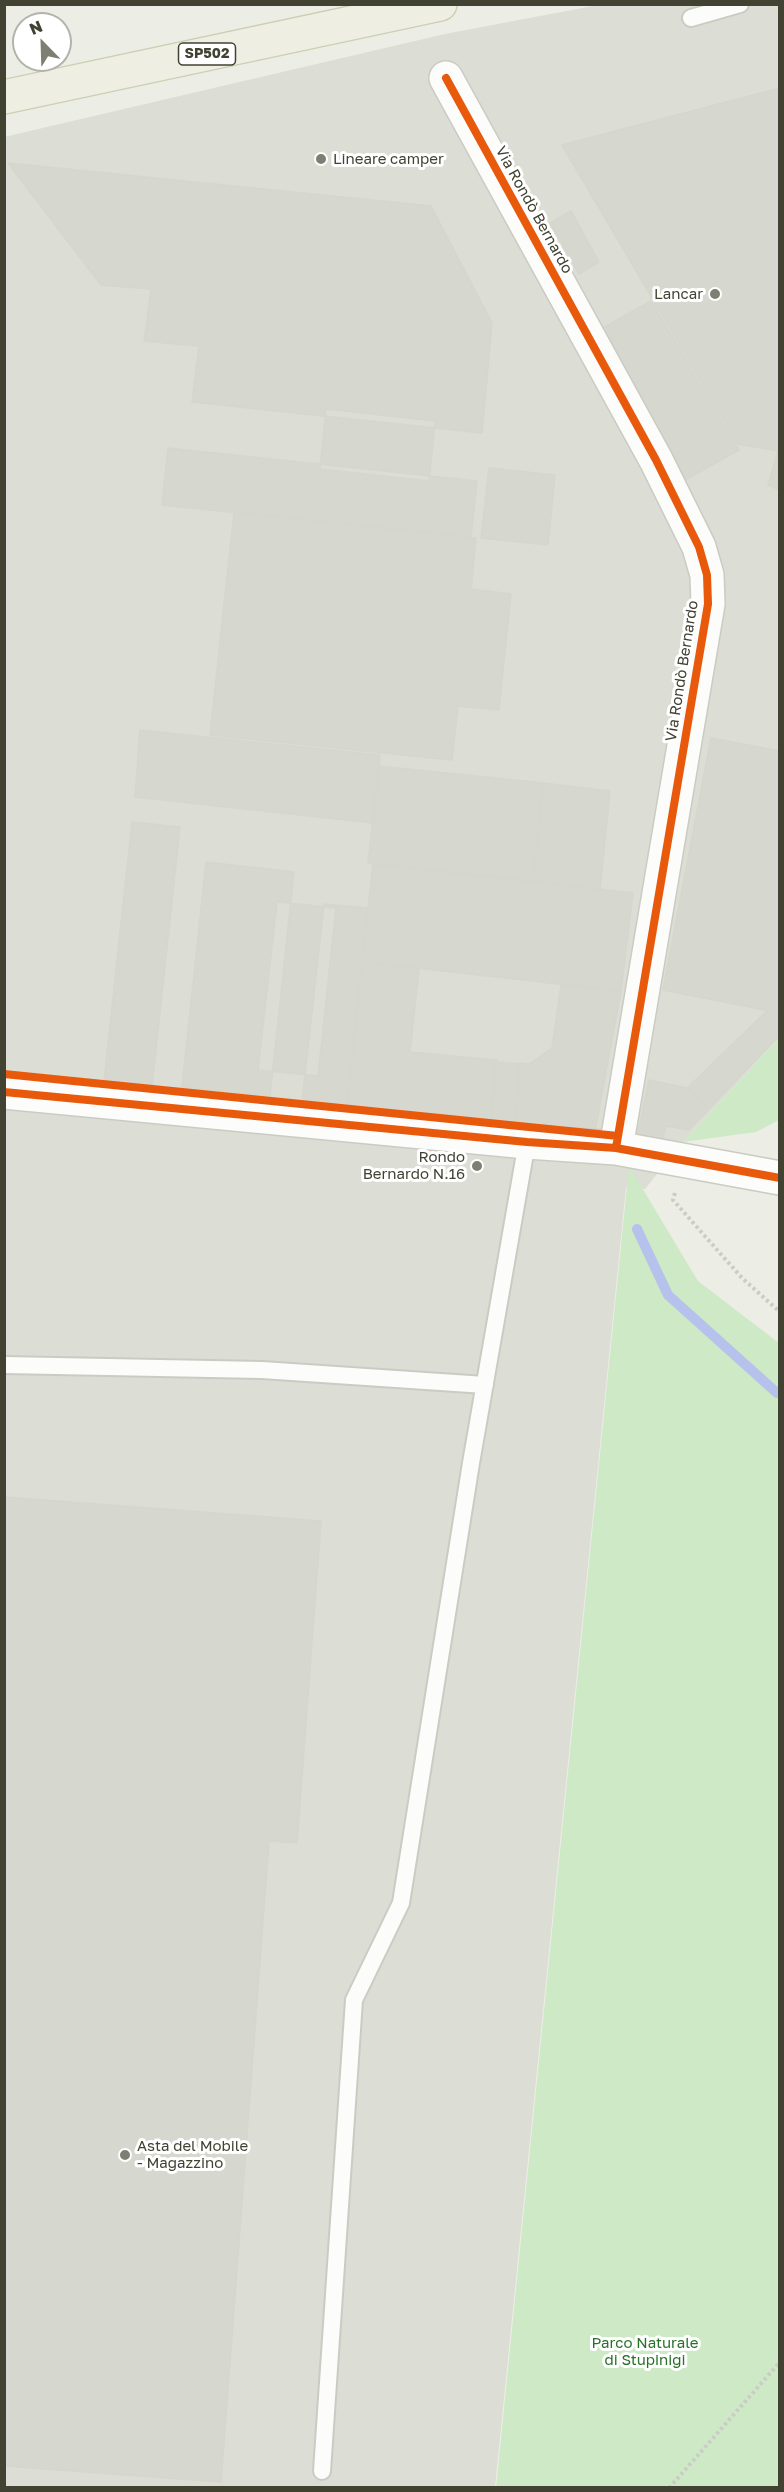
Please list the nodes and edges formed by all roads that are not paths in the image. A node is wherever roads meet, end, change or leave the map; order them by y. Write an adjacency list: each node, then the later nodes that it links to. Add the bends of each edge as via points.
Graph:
1 (440, 4): 5 (main road, SP502)
2 (740, 4): 3 (lane)
3 (691, 18)
4 (446, 78): 8 (street, Via Rondò Bernardo, via 657,460 699,547 707,575 708,604)
5 (4, 97)
6 (4, 1092): 7 (street)
7 (527, 1142): 8 (street); 11 (lane)
8 (616, 1148): 9 (street)
9 (780, 1178)
10 (4, 1365): 11 (lane, via 262,1370)
11 (485, 1385): 12 (lane, via 401,1904 354,2000)
12 (322, 2471)

